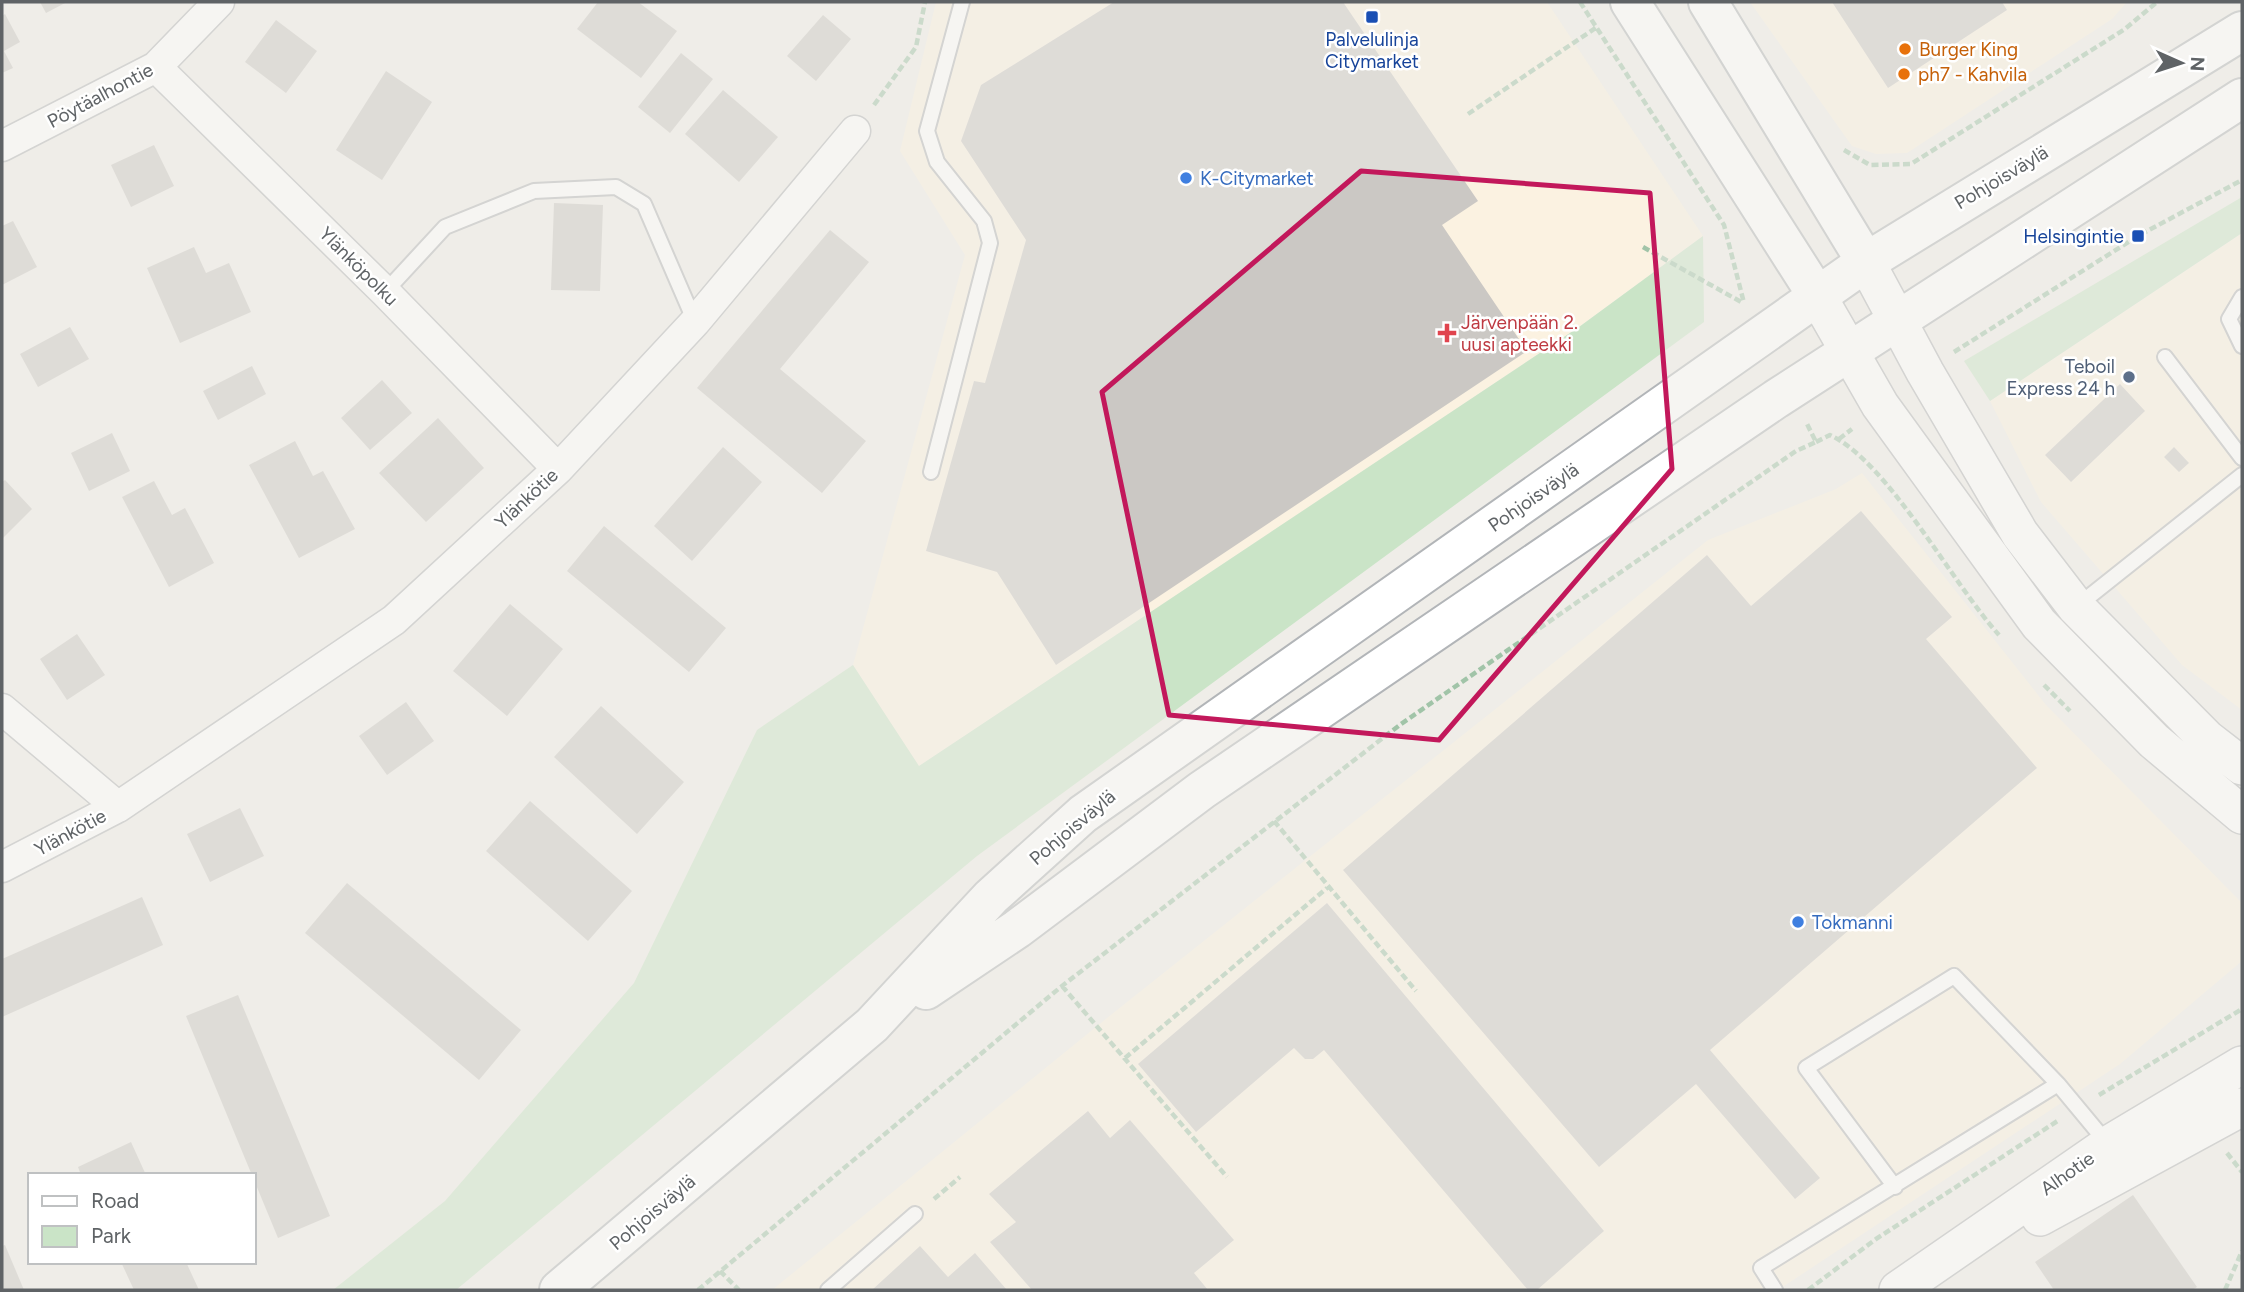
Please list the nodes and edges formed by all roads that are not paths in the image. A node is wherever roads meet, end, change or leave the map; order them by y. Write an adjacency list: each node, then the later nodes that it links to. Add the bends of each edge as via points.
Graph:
1 (219, 2): 6 (street, Pöytäalhontie)
2 (962, 2): 21 (lane, via 927,131 937,162 984,221 990,243)
3 (1630, 2): 12 (main road)
4 (1707, 2): 10 (main road)
5 (2242, 31): 10 (main road, Pohjoisväylä)
6 (156, 67): 9 (street, Pöytäalhontie); 11 (street, Ylänköpolku)
7 (2242, 98): 14 (main road, Pohjoisväylä)
8 (855, 131): 15 (street, Ylänkötie)
9 (2, 146)
10 (1866, 262): 12 (main road, Pohjoisväylä); 14 (street)
11 (385, 292): 15 (lane, via 445,227 534,191 616,187 644,204); 20 (street, Ylänköpolku)
12 (1818, 297): 17 (street); 29 (main road, Pohjoisväylä, via 1083,814 991,897)
13 (2242, 297): 16 (lane, via 2229,319)
14 (1896, 321): 17 (main road, Pohjoisväylä); 23 (street, via 2021,534)
15 (695, 322): 20 (street, Ylänkötie)
16 (2242, 346)
17 (1847, 352): 23 (street, via 1880,405); 29 (main road, Pohjoisväylä, via 1202,790 1017,929)
18 (2165, 356): 19 (lane)
19 (2242, 458)
20 (558, 469): 26 (street, Ylänkötie, via 394,620)
21 (931, 472)
22 (2242, 475): 23 (lane)
23 (2057, 615): 25 (street); 27 (street, via 2154,741)
24 (2, 709): 26 (street)
25 (2242, 766)
26 (118, 807): 28 (street, Ylänkötie)
27 (2242, 815)
28 (2, 867)
29 (872, 1025): 36 (main road, Pohjoisväylä)
30 (2242, 1065): 33 (street, Alhotie)
31 (2058, 1084): 33 (lane); 34 (lane); 34 (lane, via 1954,976 1806,1068)
32 (2242, 1107): 33 (street, Alhotie)
33 (2118, 1157): 39 (street, Alhotie); 40 (street, Alhotie)
34 (1895, 1187): 38 (lane, via 1762,1268)
35 (915, 1214): 37 (lane)
36 (559, 1290)
37 (828, 1290)
38 (1775, 1290)
39 (1898, 1290)
40 (1907, 1290)

